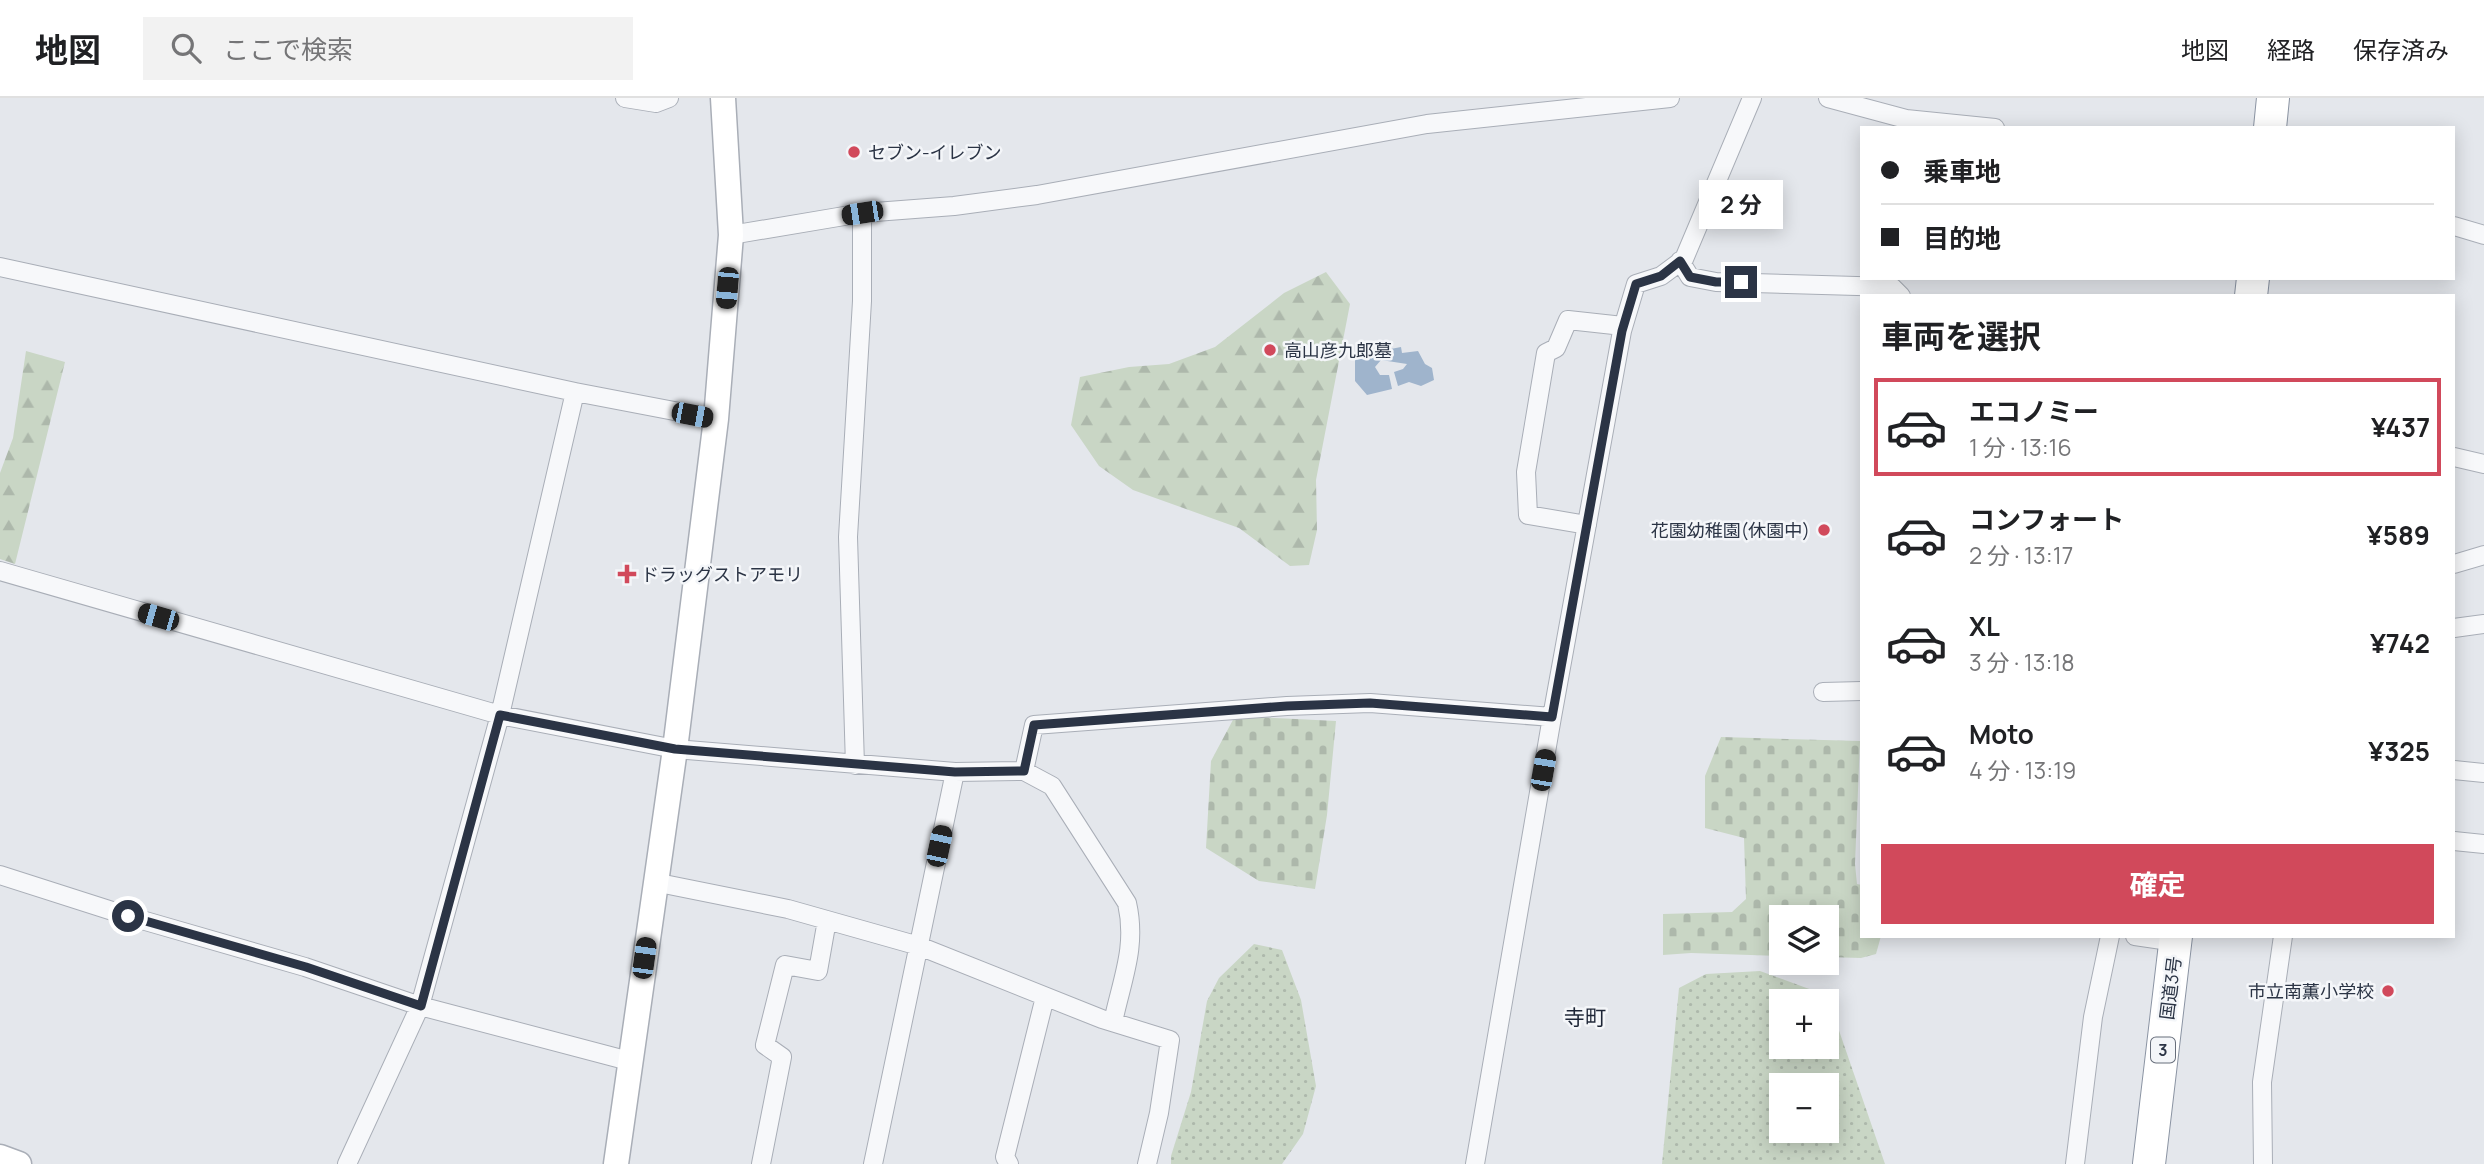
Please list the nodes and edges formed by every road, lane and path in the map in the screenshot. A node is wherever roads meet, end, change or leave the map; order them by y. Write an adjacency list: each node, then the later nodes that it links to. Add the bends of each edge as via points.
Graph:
1 (625, 98): 7 (street)
2 (723, 98): 12 (street)
3 (1670, 98): 10 (street, via 1427,124 1037,195)
4 (1752, 98): 14 (street)
5 (1828, 98): 8 (street, via 1906,119)
6 (2273, 98): 9 (highway)
7 (660, 100)
8 (1975, 126)
9 (2269, 126)
10 (862, 213): 12 (street); 33 (street, via 862,301 848,537)
11 (2455, 226): 13 (street)
12 (731, 235): 19 (street)
13 (2484, 235)
14 (1680, 261): 16 (street, via 1690,277 1716,282 1892,287); 17 (street, via 1661,276 1636,284)
15 (0, 267): 18 (street)
16 (1899, 294)
17 (1623, 326): 22 (street); 22 (street, via 1568,320 1556,348 1546,353 1526,472 1528,515)
18 (575, 392): 19 (street); 30 (street)
19 (716, 419): 32 (street)
20 (2455, 457): 21 (street)
21 (2484, 464)
22 (1587, 525): 31 (street)
23 (2484, 555): 24 (street)
24 (2455, 564)
25 (0, 571): 30 (street)
26 (2484, 624): 27 (street)
27 (2455, 628)
28 (1860, 691): 29 (street)
29 (1823, 692)
30 (500, 715): 32 (street); 48 (street)
31 (1552, 717): 35 (street, via 1370,703 1034,725); 59 (street)
32 (675, 749): 33 (street); 41 (street)
33 (855, 765): 36 (street)
34 (2455, 770): 37 (street)
35 (1024, 771): 36 (street); 49 (street, via 1052,786 1127,903 1132,940)
36 (955, 772): 46 (street)
37 (2484, 773)
38 (2455, 841): 39 (street)
39 (2484, 844)
40 (0, 875): 48 (street)
41 (654, 882): 42 (street); 50 (street)
42 (827, 920): 46 (street); 55 (street, via 818,971 785,965 765,1045 782,1057)
43 (2110, 938): 60 (street, via 2093,1017)
44 (2283, 938): 62 (street, via 2262,1082)
45 (2176, 939): 61 (highway, 国道3号 / 3)
46 (919, 946): 47 (street); 56 (street)
47 (1045, 996): 49 (street); 57 (street, via 1005,1157)
48 (421, 1006): 50 (street); 53 (street)
49 (1113, 1022): 58 (street, via 1170,1040)
50 (629, 1061): 54 (street)
51 (0, 1157): 52 (street)
52 (19, 1164)
53 (347, 1164)
54 (616, 1164)
55 (761, 1164)
56 (873, 1164)
57 (1009, 1164)
58 (1147, 1164)
59 (1475, 1164)
60 (2075, 1164)
61 (2149, 1164)
62 (2263, 1164)

